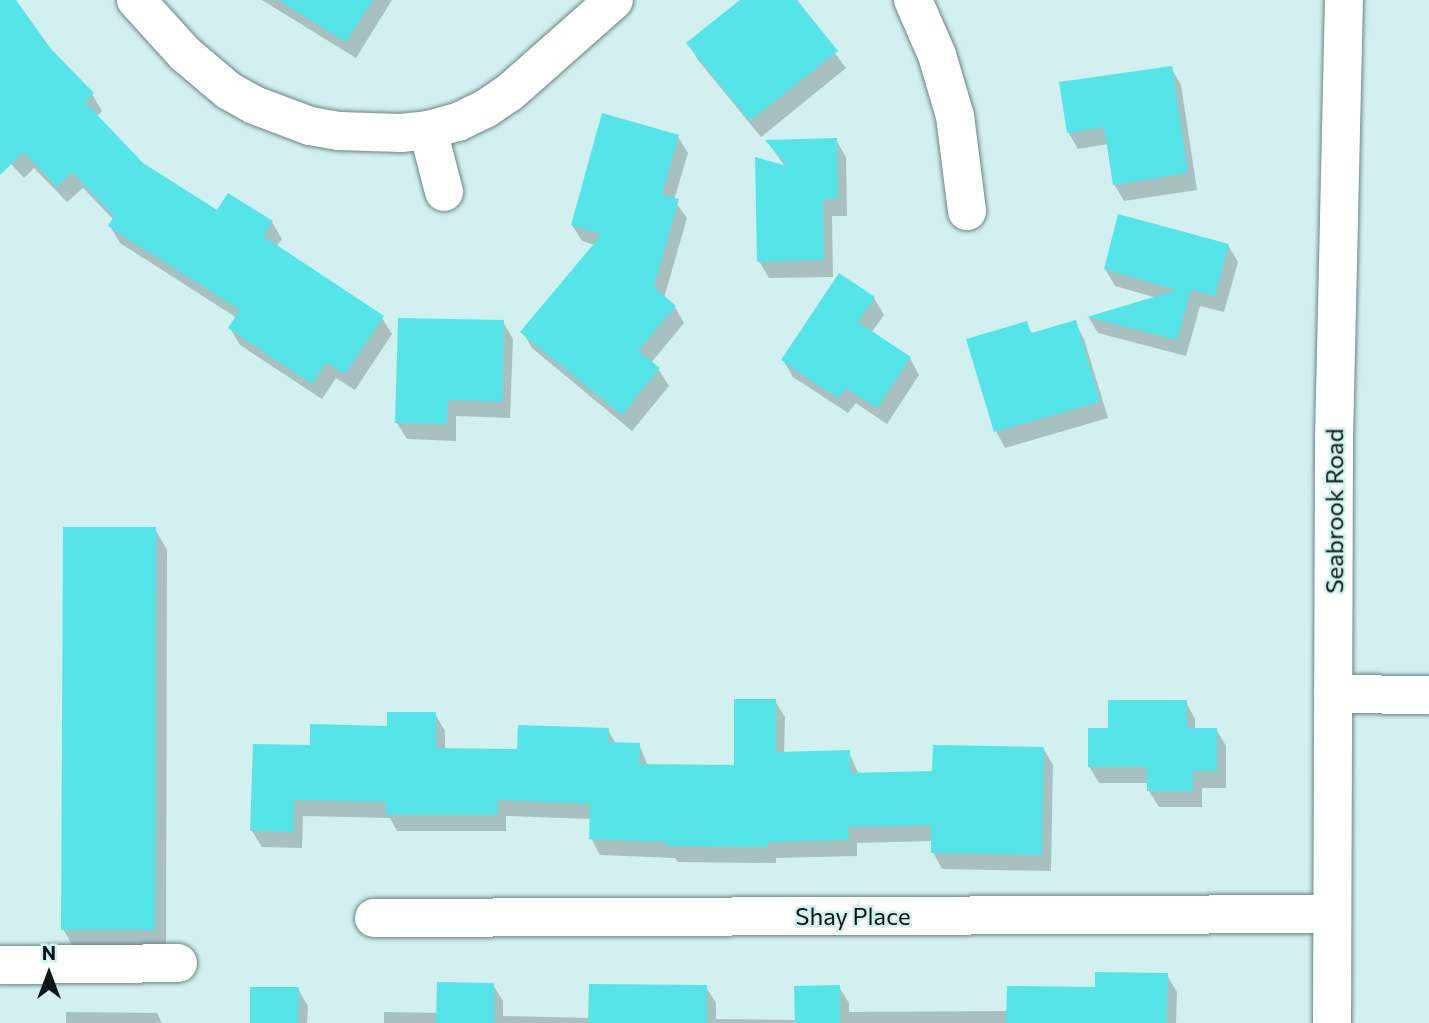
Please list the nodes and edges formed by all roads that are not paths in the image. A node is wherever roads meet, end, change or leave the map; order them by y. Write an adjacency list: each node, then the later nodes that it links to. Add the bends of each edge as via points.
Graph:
1 (136, 0): 5 (street, via 185,54 229,91 254,105 310,126 339,131)
2 (614, 0): 5 (street, via 509,93 458,122)
3 (913, 0): 7 (street, via 937,54 956,116)
4 (1345, 0): 8 (street, Seabrook Road, via 1334,426)
5 (428, 130): 6 (street)
6 (444, 192)
7 (967, 211)
8 (1333, 694): 9 (street); 10 (street, Seabrook Road)
9 (1429, 695)
10 (1332, 914): 11 (street, Shay Place); 14 (street, Seabrook Road)
11 (374, 918)
12 (178, 963): 13 (street)
13 (0, 965)
14 (1332, 1023)

